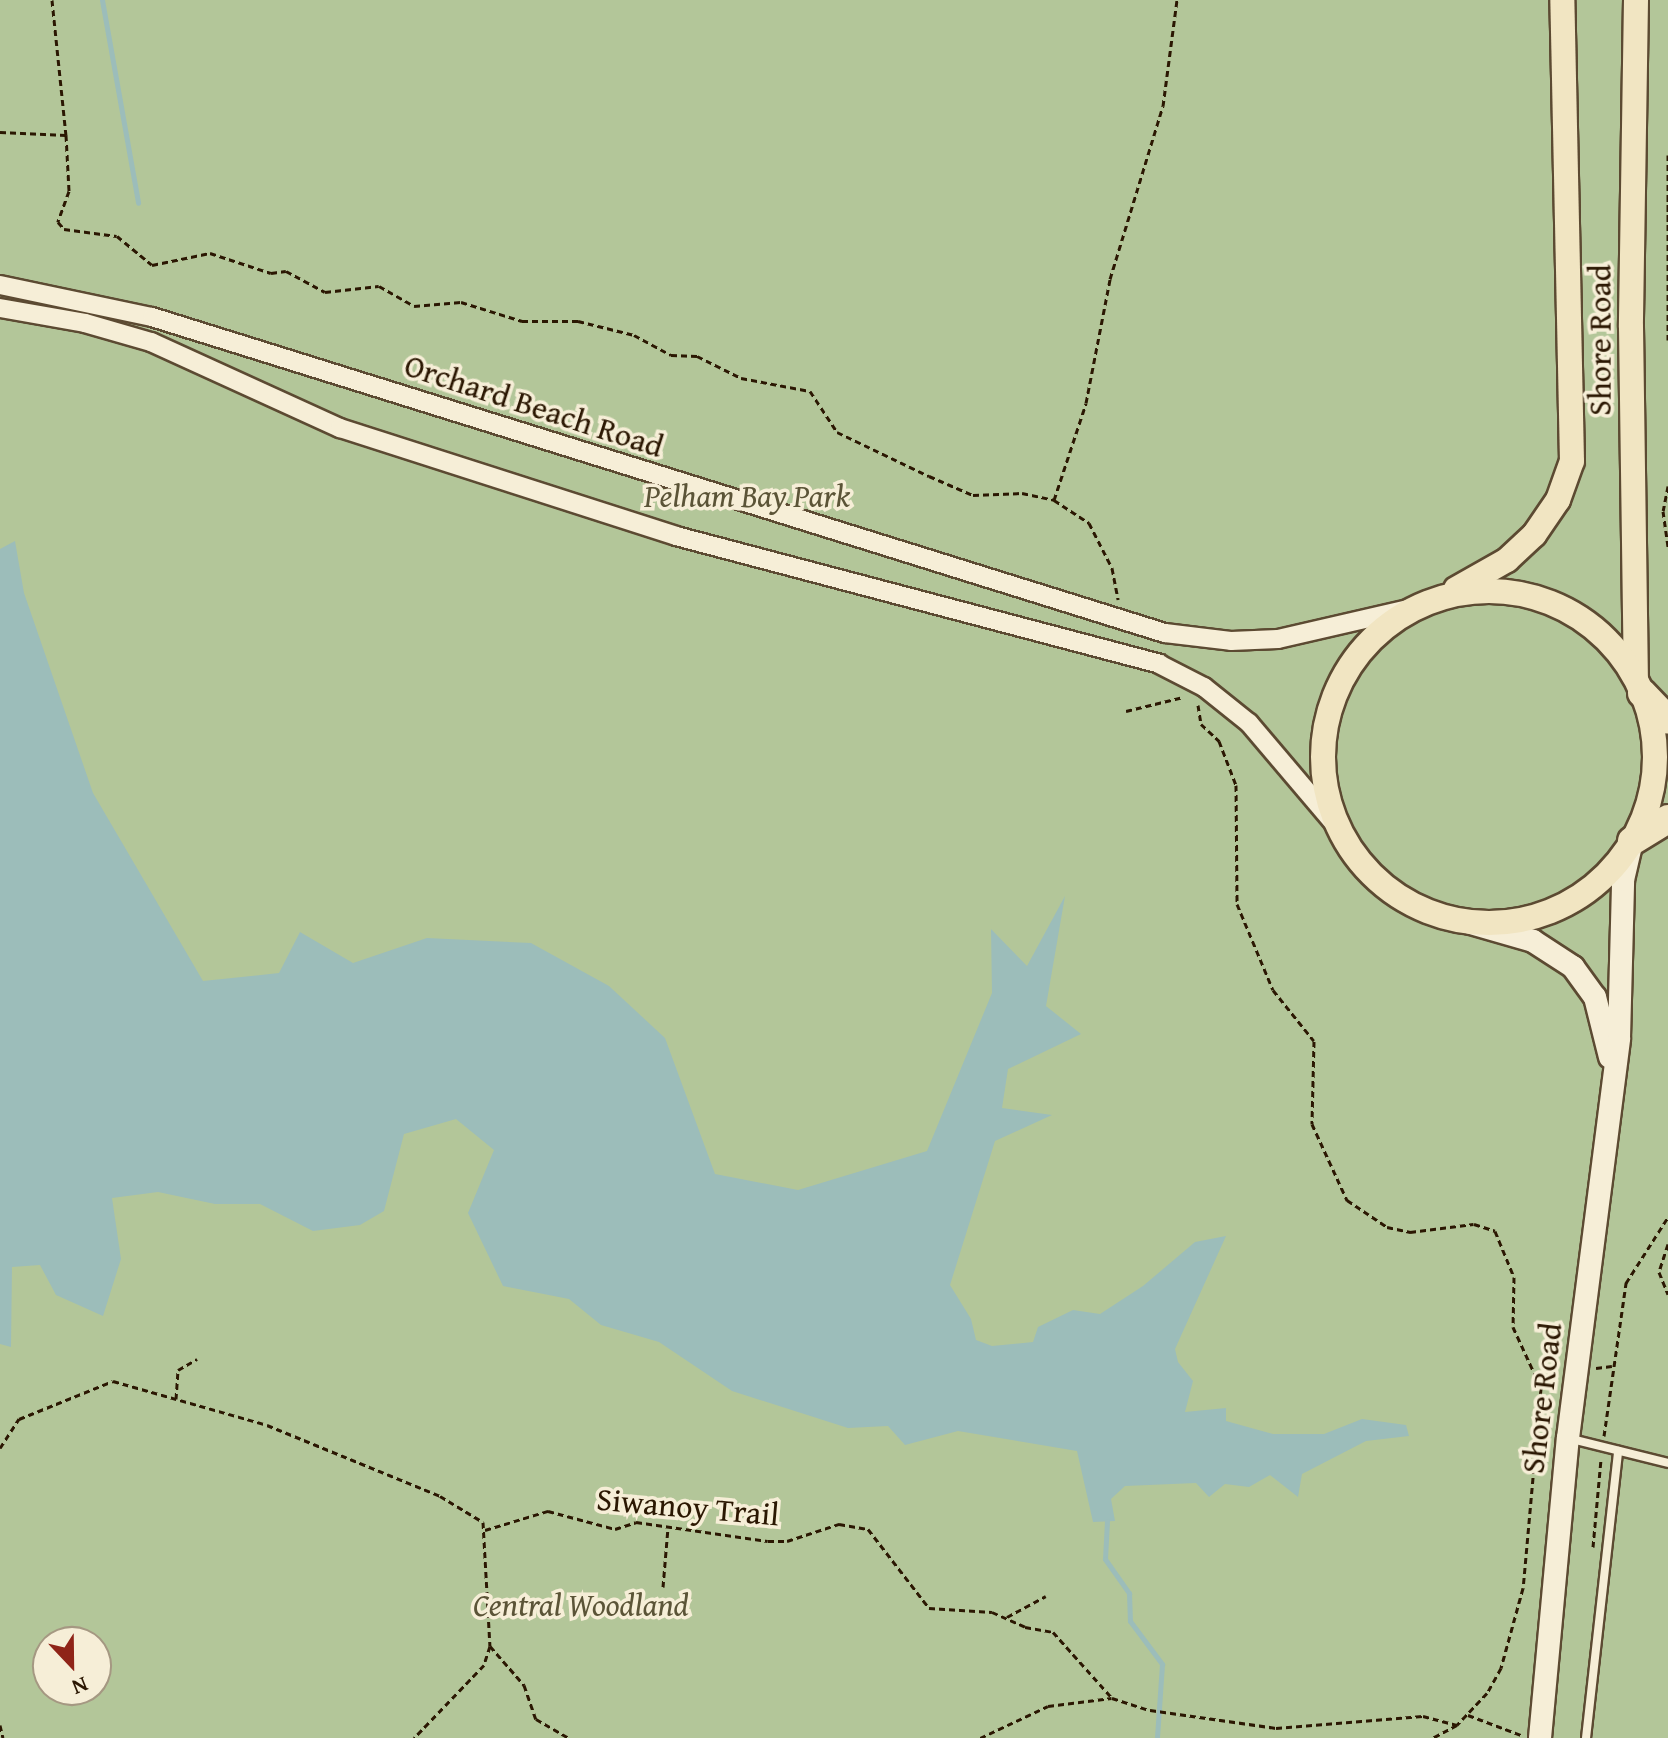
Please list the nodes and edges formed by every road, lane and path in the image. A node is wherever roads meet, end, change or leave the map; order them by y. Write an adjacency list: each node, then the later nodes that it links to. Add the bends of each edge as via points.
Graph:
1 (52, 0): 6 (path)
2 (1177, 0): 12 (path, via 1163,106 1110,279 1086,403)
3 (1562, 0): 14 (main road, Shore Road, via 1575,417 1570,474 1551,513 1526,544)
4 (1636, 0): 17 (main road, Shore Road, via 1631,359)
5 (0, 132): 6 (path)
6 (66, 135): 12 (path, via 69,191 58,222 64,229 117,236 152,265 210,253 271,273 286,271 325,292 379,286 414,306 461,302 522,321 595,324 634,335 671,355 697,356 741,378 810,391 837,432 973,495 1022,493)
7 (1668, 155): 10 (path)
8 (0, 285): 15 (street, Orchard Beach Road, via 191,328)
9 (0, 308): 16 (street, via 85,323 151,342 340,428 646,527 1126,653)
10 (1668, 340)
11 (1668, 486): 13 (path, via 1663,511)
12 (1054, 500): 15 (path, via 1089,523 1095,534 1112,568)
13 (1668, 547)
14 (1428, 603): 15 (street, Orchard Beach Road, via 1303,635 1255,641 1186,637); 17 (main road, via 1496,591 1556,605 1606,639); 21 (main road, Shore Road, via 1370,641 1342,679 1330,707 1323,769)
15 (1119, 621)
16 (1195, 682): 18 (path, via 1183,697); 21 (street, via 1264,737); 42 (path, via 1201,724 1219,741 1236,785 1237,904 1273,990 1314,1041 1312,1124 1347,1200 1387,1227 1410,1232 1474,1224 1495,1231 1514,1277 1513,1327 1541,1388 1533,1511 1523,1588 1501,1668)
17 (1640, 687): 19 (highway); 22 (main road, via 1654,737 1655,770)
18 (1126, 711)
19 (1668, 720)
20 (1668, 819): 22 (highway)
21 (1339, 829): 23 (main road, Shore Road, via 1367,870 1398,896)
22 (1632, 841): 23 (main road, via 1603,877 1565,904 1521,919); 24 (main road, Shore Road, via 1623,880 1619,1038)
23 (1460, 920): 24 (main road, Shore Road, via 1533,941 1583,976 1600,1009)
24 (1612, 1066): 31 (main road, Shore Road)
25 (1668, 1217): 29 (path, via 1626,1283)
26 (1668, 1244): 27 (path, via 1659,1261)
27 (1668, 1294)
28 (197, 1359): 30 (path, via 178,1370)
29 (1612, 1366)
30 (176, 1399): 32 (path, via 113,1381 19,1419); 36 (path, via 267,1425 440,1496 483,1522)
31 (1568, 1438): 33 (lane); 51 (main road, Shore Road)
32 (0, 1448)
33 (1618, 1451): 34 (lane); 52 (lane)
34 (1668, 1463)
35 (668, 1527): 36 (path, Siwanoy Trail, via 636,1522 615,1529 548,1511); 37 (path); 39 (path, Siwanoy Trail, via 768,1541 787,1541 839,1524 868,1529 929,1608)
36 (485, 1530): 40 (path)
37 (663, 1587)
38 (1046, 1596): 39 (path)
39 (1006, 1617): 41 (path, Siwanoy Trail, via 1053,1632)
40 (490, 1646): 46 (path, via 484,1665); 47 (path, via 524,1685 536,1719)
41 (1112, 1698): 44 (path, via 1150,1710 1276,1728 1423,1716); 48 (path, via 1048,1706)
42 (1467, 1715): 44 (path); 50 (path)
43 (0, 1725): 45 (path)
44 (1457, 1725): 49 (path)
45 (3, 1738)
46 (414, 1738)
47 (569, 1738)
48 (980, 1738)
49 (1433, 1738)
50 (1528, 1738)
51 (1540, 1738)
52 (1586, 1738)

